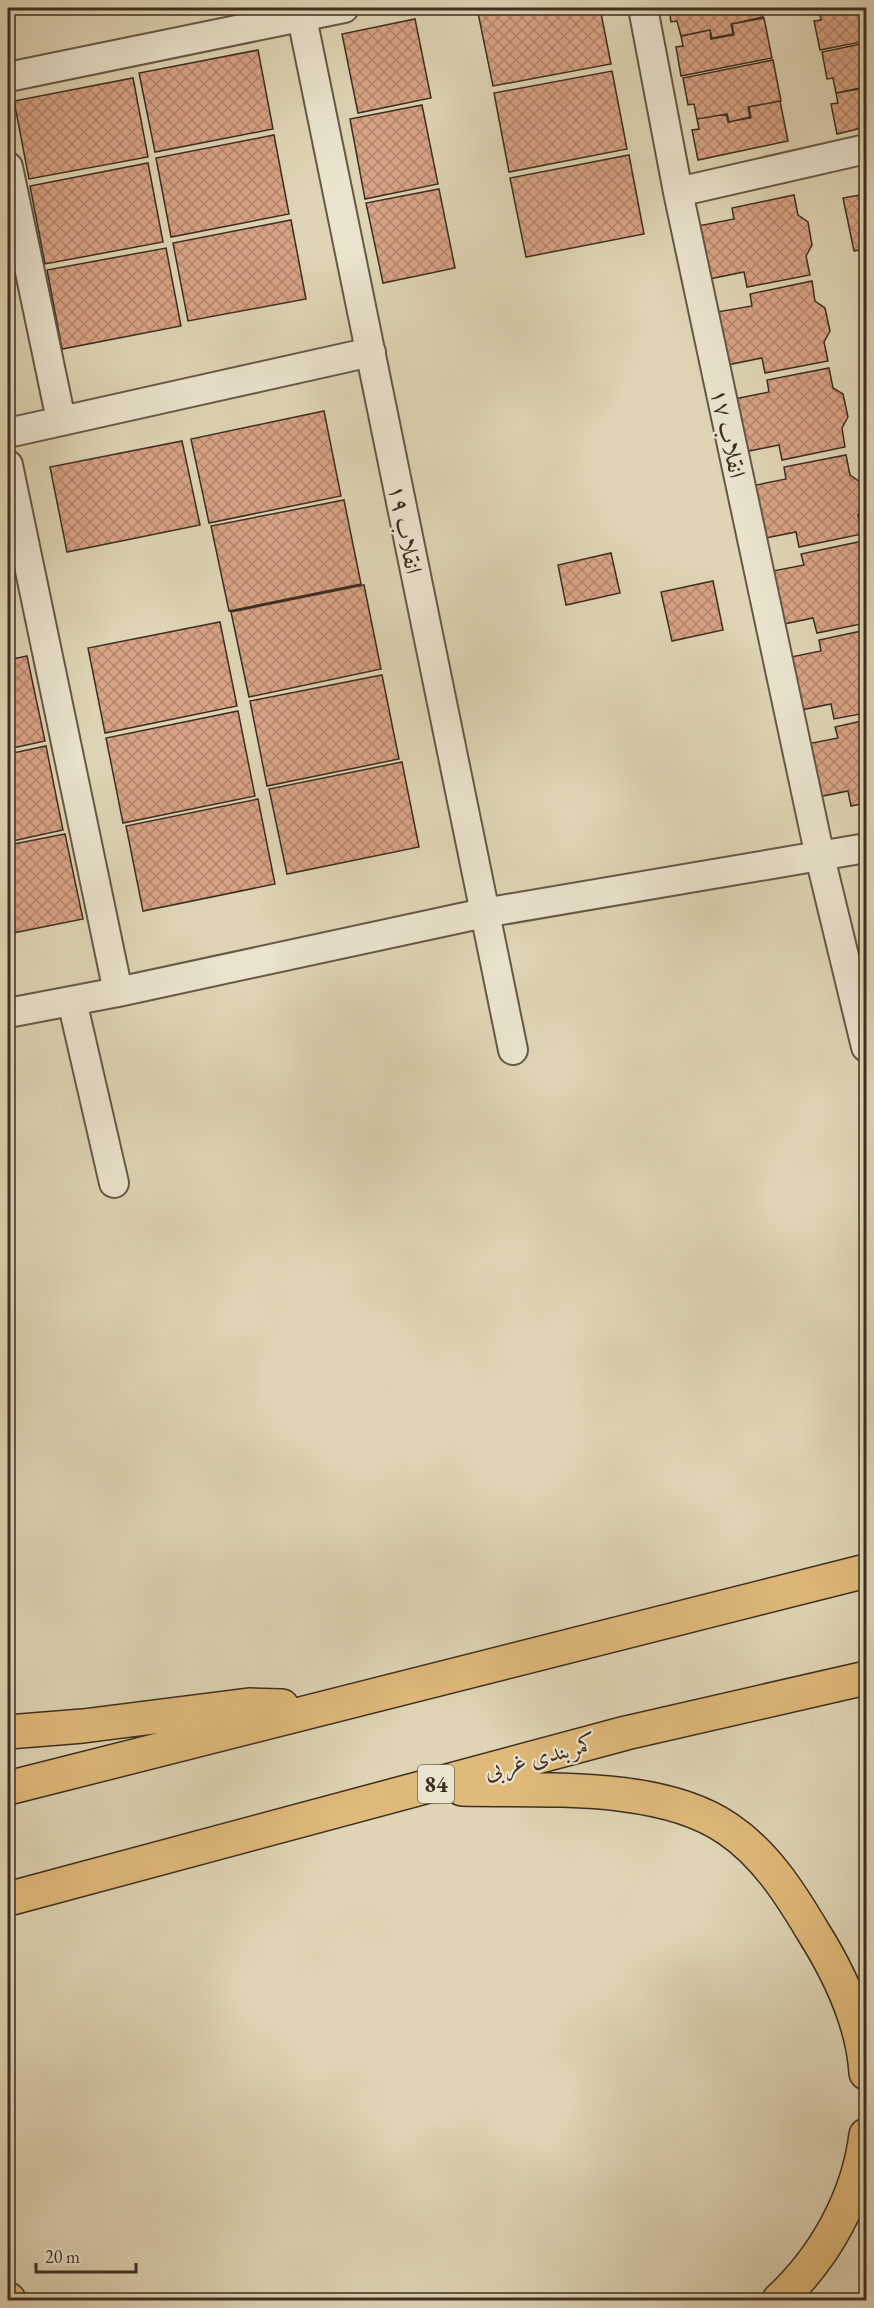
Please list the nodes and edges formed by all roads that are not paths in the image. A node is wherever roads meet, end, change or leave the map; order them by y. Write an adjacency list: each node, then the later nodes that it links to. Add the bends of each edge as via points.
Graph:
1 (344, 8): 3 (street)
2 (643, 8): 7 (street, انقلاب ۱۷)
3 (301, 12): 4 (street); 8 (street, انقلاب ۱۹)
4 (8, 77)
5 (867, 149): 7 (street)
6 (8, 167): 9 (street)
7 (678, 192): 13 (street, انقلاب ۱۷)
8 (370, 352): 9 (street); 14 (street, انقلاب ۱۹)
9 (61, 420): 10 (street)
10 (8, 433)
11 (8, 465): 15 (street)
12 (867, 848): 13 (street)
13 (820, 857): 14 (street); 18 (street, انقلاب ۱۷)
14 (484, 913): 15 (street); 19 (street, انقلاب ۱۹)
15 (118, 992): 16 (street)
16 (72, 1001): 17 (street); 20 (street)
17 (8, 1012)
18 (867, 1047)
19 (513, 1050)
20 (114, 1183)
21 (867, 1570): 23 (highway)
22 (867, 1678): 26 (highway, کمربندی غربی / 84, via 626,1733)
23 (331, 1707): 24 (highway, via 249,1705); 25 (highway)
24 (8, 1732)
25 (8, 1788)
26 (424, 1788): 27 (highway, کمربندی غربی / 84); 28 (highway, via 598,1792 639,1797 692,1810 728,1829 758,1855 790,1893 822,1945 851,2006)
27 (8, 1899)
28 (867, 2073)
29 (867, 2135): 30 (highway, via 863,2162 843,2217)
30 (779, 2301)

